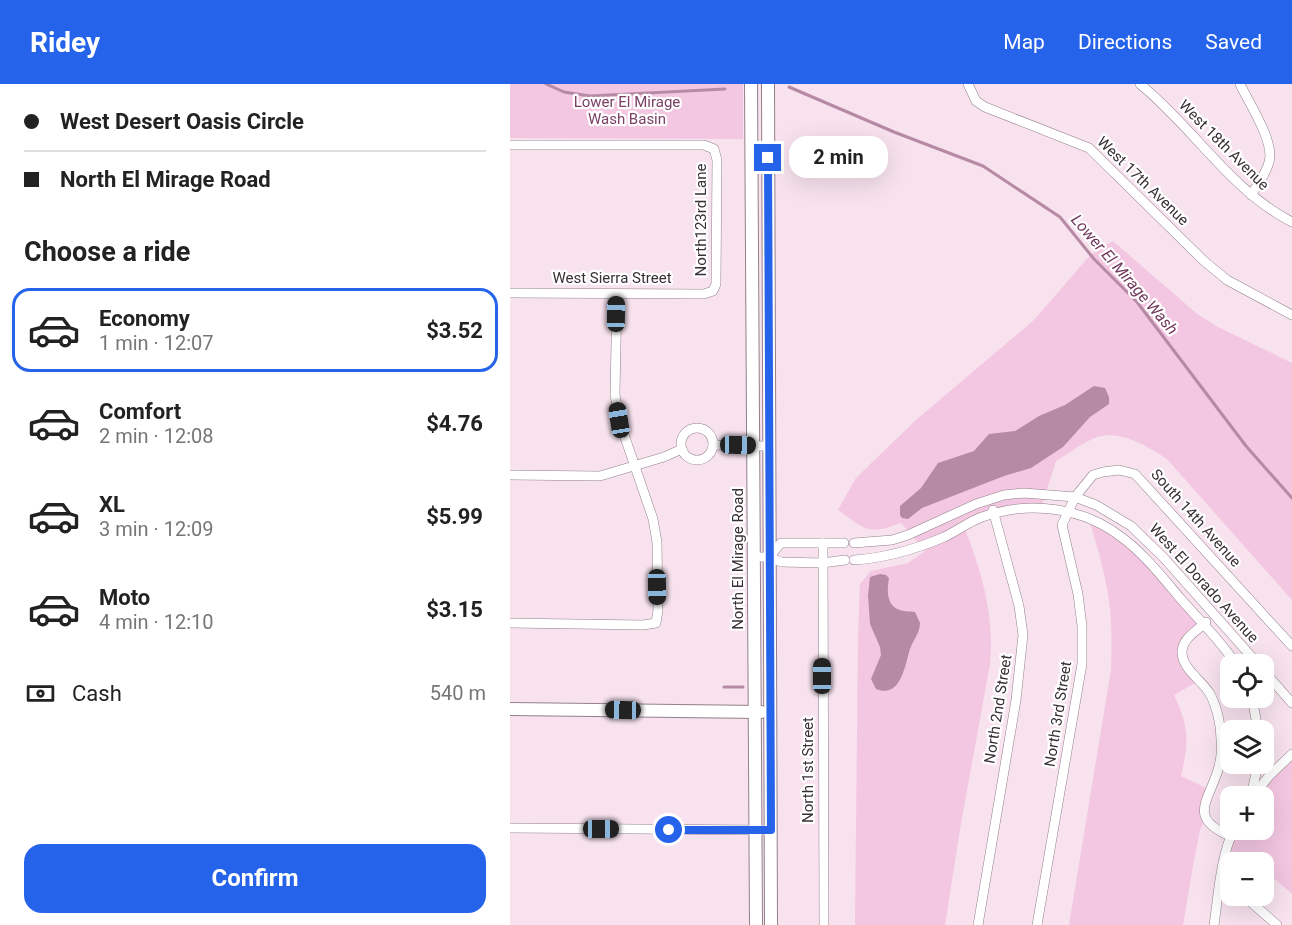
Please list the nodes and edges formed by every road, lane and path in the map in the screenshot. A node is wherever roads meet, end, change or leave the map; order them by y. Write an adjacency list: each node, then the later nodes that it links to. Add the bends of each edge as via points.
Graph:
1 (751, 84): 14 (main road, North El Mirage Road)
2 (768, 84): 15 (main road, North El Mirage Road)
3 (968, 84): 12 (street, West 17th Avenue, via 976,101 985,106 1089,148 1227,280)
4 (1140, 84): 7 (street, West 18th Avenue)
5 (1240, 84): 7 (street, via 1270,149 1266,171)
6 (510, 145): 9 (street, North123rd Lane, via 704,145 714,149 717,160)
7 (1251, 195): 8 (street, West 18th Avenue)
8 (1292, 222)
9 (713, 291): 11 (street, West Sierra Street)
10 (510, 293): 11 (street, West Sierra Street)
11 (617, 294): 17 (street, via 615,394 619,420)
12 (1292, 315)
13 (713, 445): 14 (street); 16 (street, via 709,455 699,460 688,458); 16 (street, via 707,432 697,428 684,435)
14 (752, 445): 15 (street); 24 (main road, North El Mirage Road)
15 (768, 446): 25 (main road, North El Mirage Road)
16 (682, 449): 17 (street)
17 (636, 466): 18 (street, via 600,476); 28 (street, via 657,542 656,623)
18 (510, 476)
19 (1075, 497): 20 (street, West El Dorado Avenue, via 1024,493); 21 (street, South 14th Avenue); 27 (street, West El Dorado Avenue, via 1131,526); 30 (street, South 14th Avenue, via 1093,475 1119,470 1135,474)
20 (990, 499): 22 (street, North 2nd Street); 23 (street, West El Dorado Avenue, via 892,540)
21 (1069, 510): 22 (street, West El Dorado Avenue, via 1023,508); 29 (street, West El Dorado Avenue, via 1124,538); 50 (street, North 3rd Street, via 1062,525 1079,605 1082,664)
22 (994, 513): 26 (street, West El Dorado Avenue, via 915,549 877,559); 49 (street, North 2nd Street, via 1023,635 1016,700)
23 (823, 543): 25 (street, West El Dorado Avenue, via 781,543); 26 (street, North 1st Street)
24 (753, 557): 25 (street, West El Dorado Avenue); 36 (main road, North El Mirage Road)
25 (769, 557): 26 (street, West El Dorado Avenue, via 781,562); 37 (main road, North El Mirage Road)
26 (822, 563): 48 (street, North 1st Street)
27 (1213, 614): 29 (street); 32 (street, West El Dorado Avenue)
28 (510, 623)
29 (1204, 624): 31 (street, West El Dorado Avenue); 43 (street, via 1186,639 1183,659 1210,694 1219,719 1222,754 1204,807 1205,819)
30 (1292, 645)
31 (1228, 654)
32 (1249, 654)
33 (1274, 683): 34 (street)
34 (1292, 703)
35 (510, 709): 36 (main road)
36 (754, 712): 37 (main road); 41 (main road, North El Mirage Road)
37 (770, 712): 42 (main road, North El Mirage Road)
38 (1292, 754): 39 (street)
39 (1260, 786)
40 (510, 828): 41 (street)
41 (755, 830): 42 (street); 46 (main road, North El Mirage Road)
42 (771, 830): 47 (main road, North El Mirage Road)
43 (1220, 831)
44 (1220, 886): 51 (street)
45 (1256, 906): 52 (street)
46 (756, 925)
47 (771, 925)
48 (824, 925)
49 (978, 925)
50 (1037, 925)
51 (1214, 925)
52 (1277, 925)

